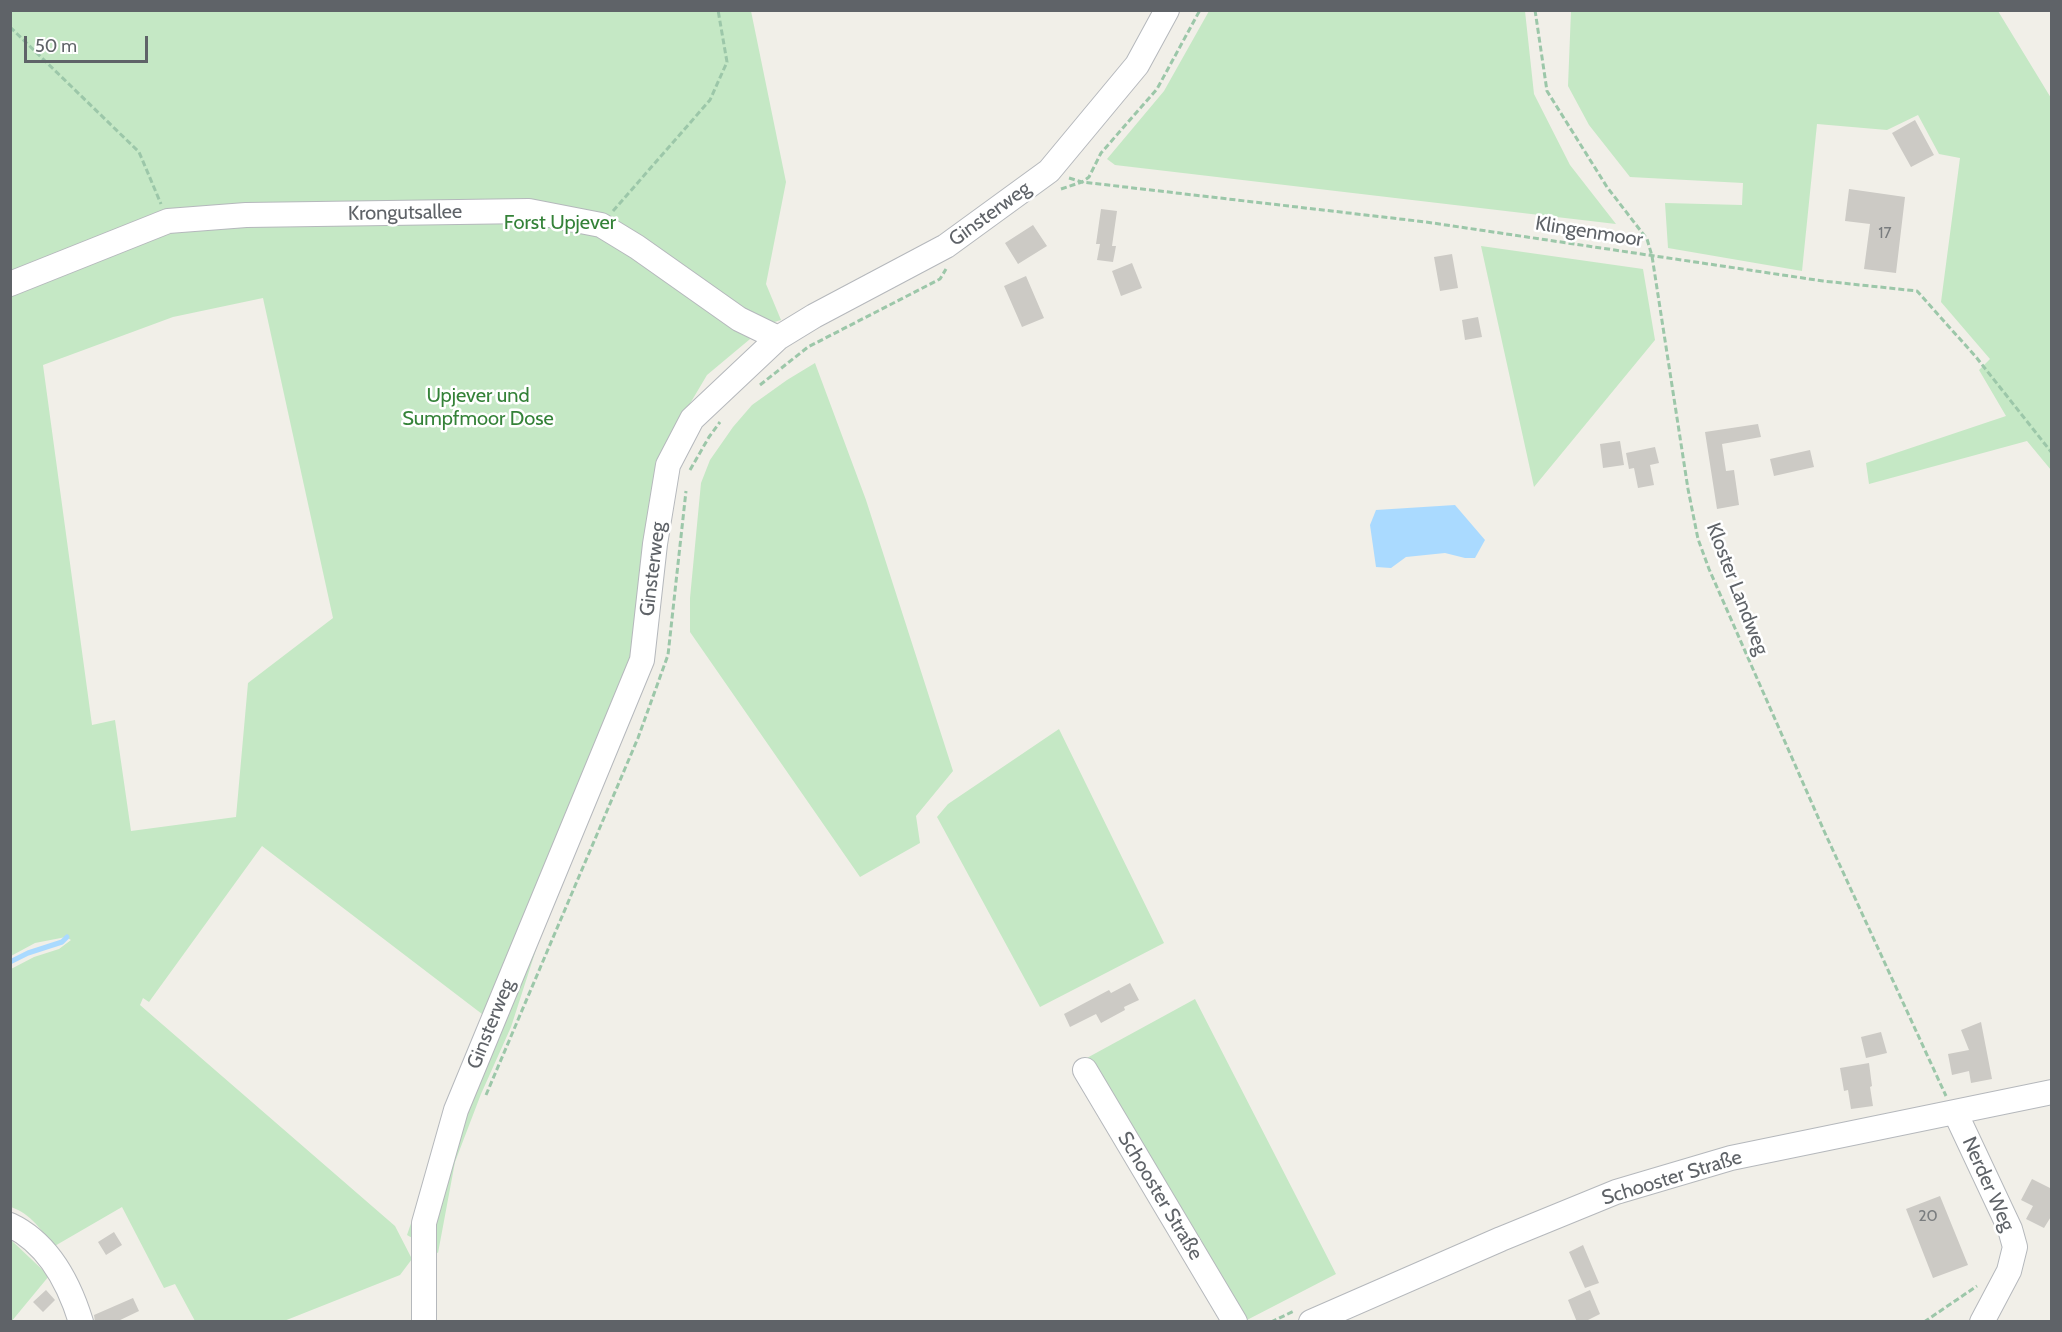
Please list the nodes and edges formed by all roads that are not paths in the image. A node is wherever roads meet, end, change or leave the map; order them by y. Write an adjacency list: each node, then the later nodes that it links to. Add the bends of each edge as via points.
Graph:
1 (1167, 10): 3 (street, Ginsterweg, via 1137,65 1049,171 946,246)
2 (10, 284): 3 (street, Krongutsallee, via 168,221 246,215 529,211 601,225 739,319)
3 (778, 338): 9 (street, Ginsterweg, via 692,419 668,465 642,660 456,1110 424,1222)
4 (1085, 1070): 10 (street, Schooster Straße)
5 (2052, 1092): 6 (street, Schooster Straße)
6 (1951, 1106): 11 (street, Schooster Straße, via 1731,1158 1616,1192); 12 (street, Nerder Weg, via 2015,1247 2009,1270)
7 (10, 1225): 8 (street, via 43,1249 60,1272)
8 (81, 1322)
9 (424, 1322)
10 (1235, 1322)
11 (1311, 1322)
12 (1982, 1322)

